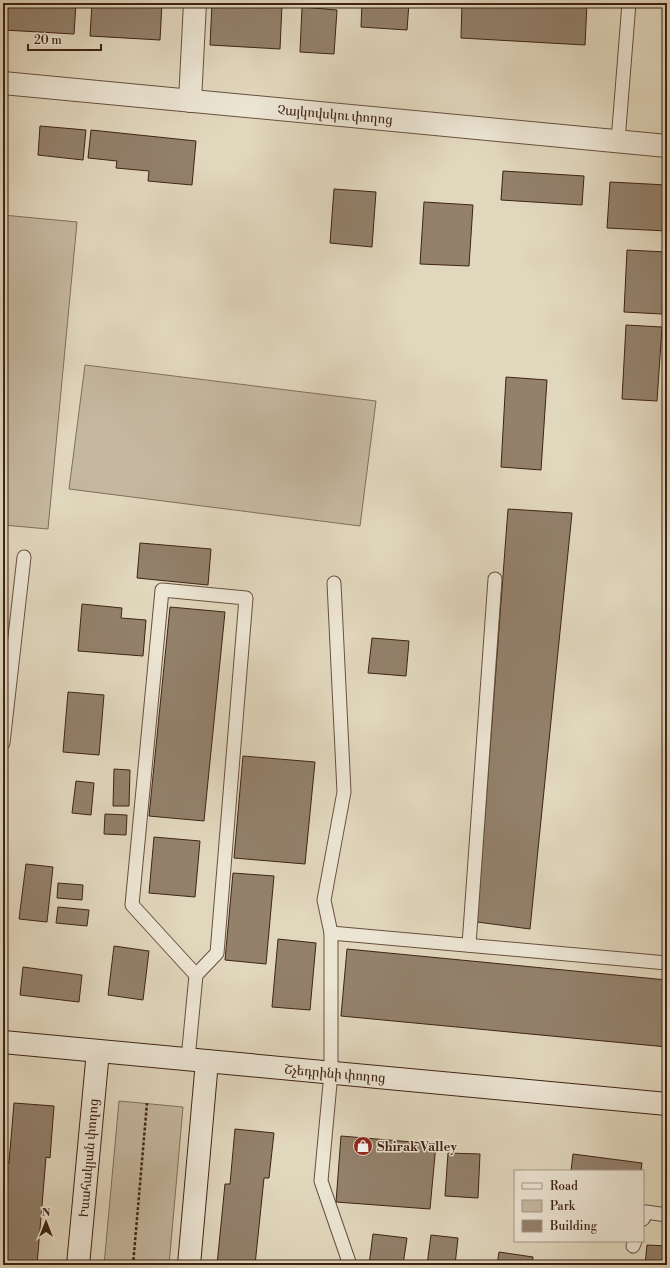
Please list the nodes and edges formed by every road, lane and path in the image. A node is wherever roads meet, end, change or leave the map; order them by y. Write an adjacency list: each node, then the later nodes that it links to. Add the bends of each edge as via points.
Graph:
1 (195, 3): 4 (street)
2 (629, 3): 5 (lane)
3 (3, 83): 4 (street, Չայկովսկու փողոց)
4 (190, 101): 5 (street, Չայկովսկու փողոց)
5 (618, 141): 6 (street, Չայկովսկու փողոց)
6 (667, 146)
7 (24, 556): 10 (lane)
8 (495, 579): 12 (lane)
9 (334, 583): 11 (lane, via 344,792 324,900)
10 (3, 744)
11 (331, 933): 12 (lane); 18 (lane)
12 (469, 945): 13 (lane)
13 (667, 963)
14 (196, 975): 14 (lane, via 217,953 246,598 162,590 132,905); 17 (lane)
15 (3, 1042): 16 (street, Շչեդրինի փողոց)
16 (98, 1051): 17 (street, Շչեդրինի փողոց); 23 (street, Իսահակյան փողոց)
17 (198, 1060): 18 (street, Շչեդրինի փողոց); 25 (street)
18 (331, 1073): 20 (street, Շչեդրինի փողոց); 26 (lane, via 321,1181)
19 (147, 1103): 24 (path)
20 (667, 1104)
21 (667, 1215): 22 (lane, via 646,1212)
22 (644, 1217)
23 (78, 1265)
24 (133, 1265)
25 (189, 1265)
26 (350, 1265)

